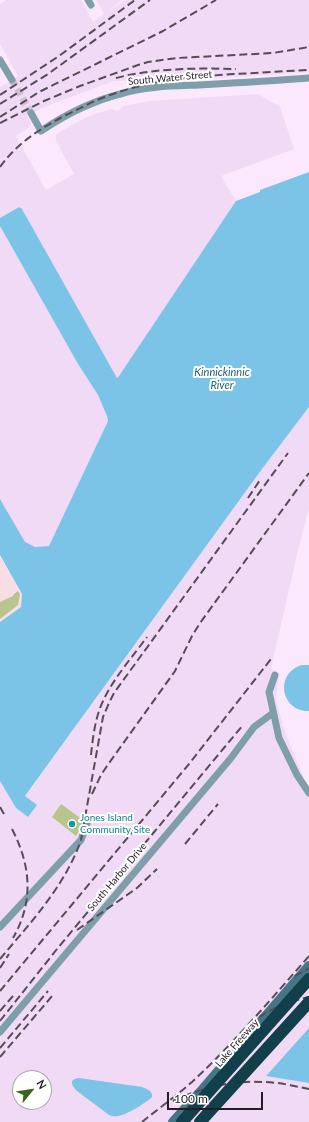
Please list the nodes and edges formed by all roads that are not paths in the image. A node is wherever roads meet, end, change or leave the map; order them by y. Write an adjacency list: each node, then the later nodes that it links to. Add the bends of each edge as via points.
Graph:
1 (0, 60): 3 (street)
2 (309, 78): 4 (street, South Water Street, via 133,90 98,101 41,131)
3 (12, 80)
4 (31, 113)
5 (275, 675): 6 (street, via 269,692)
6 (273, 713): 7 (street, via 279,738); 13 (street, South Harbor Drive, via 254,727 231,758)
7 (309, 793)
8 (87, 824): 9 (street, via 81,840)
9 (0, 927)
10 (309, 966): 14 (street)
11 (309, 979): 15 (highway, Lake Freeway, bridge)
12 (309, 1002): 16 (highway, bridge)
13 (0, 1032)
14 (173, 1122)
15 (182, 1122)
16 (200, 1122)

